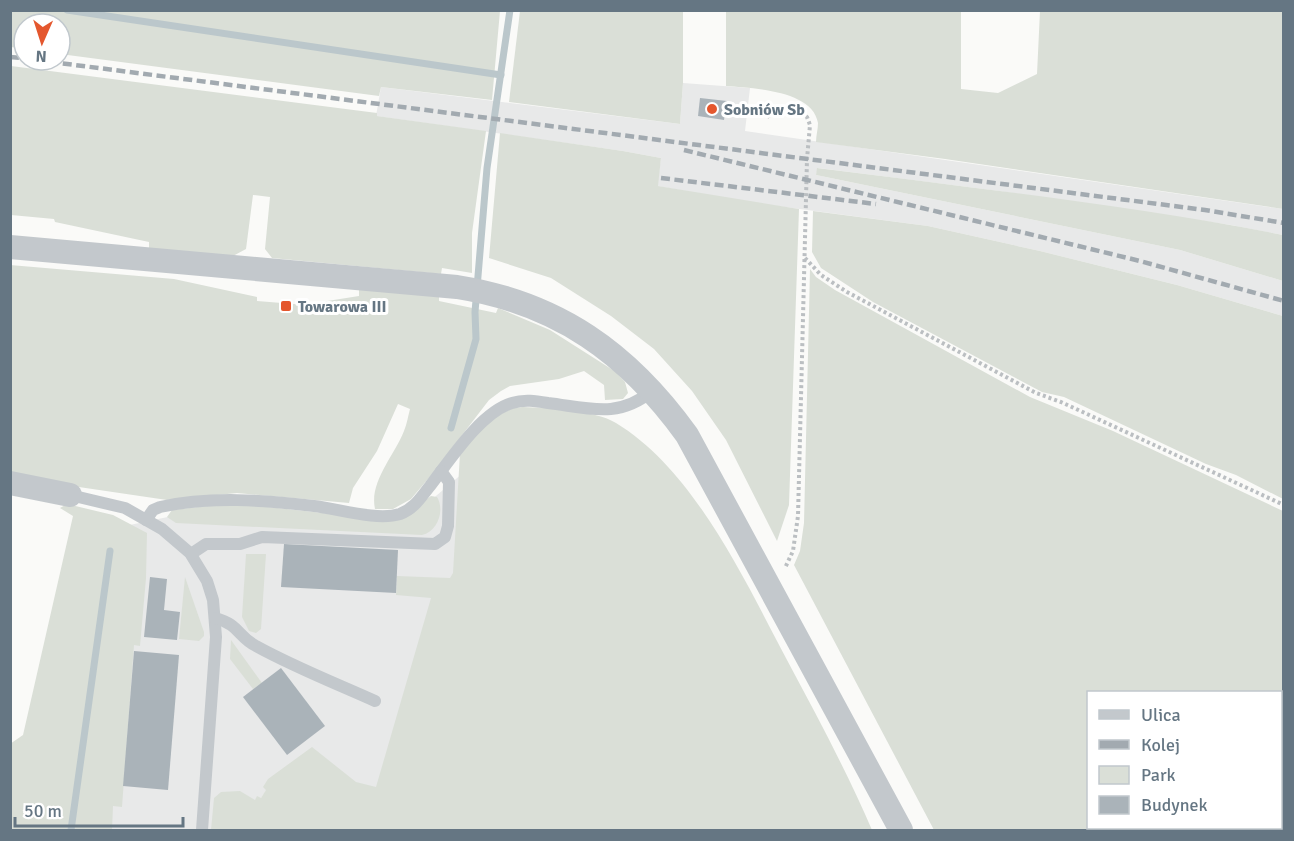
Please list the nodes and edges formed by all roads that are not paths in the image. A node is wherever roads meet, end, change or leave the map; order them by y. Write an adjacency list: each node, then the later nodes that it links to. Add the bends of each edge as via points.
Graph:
1 (10, 247): 2 (street, via 480,290 546,313 581,332 626,364)
2 (652, 391): 3 (lane, via 636,403 616,409 513,402 479,424); 11 (street, via 687,435)
3 (441, 471): 6 (lane, via 416,504 391,516 218,500 160,507); 7 (lane, via 449,482 448,526 445,537 435,544 262,537 240,544 206,544)
4 (10, 483): 5 (street)
5 (70, 495): 6 (lane, via 112,504)
6 (146, 520): 7 (lane)
7 (191, 554): 8 (lane, via 207,581)
8 (215, 618): 9 (lane, via 230,623 252,644 275,657); 10 (lane)
9 (375, 700)
10 (202, 831)
11 (901, 831)

